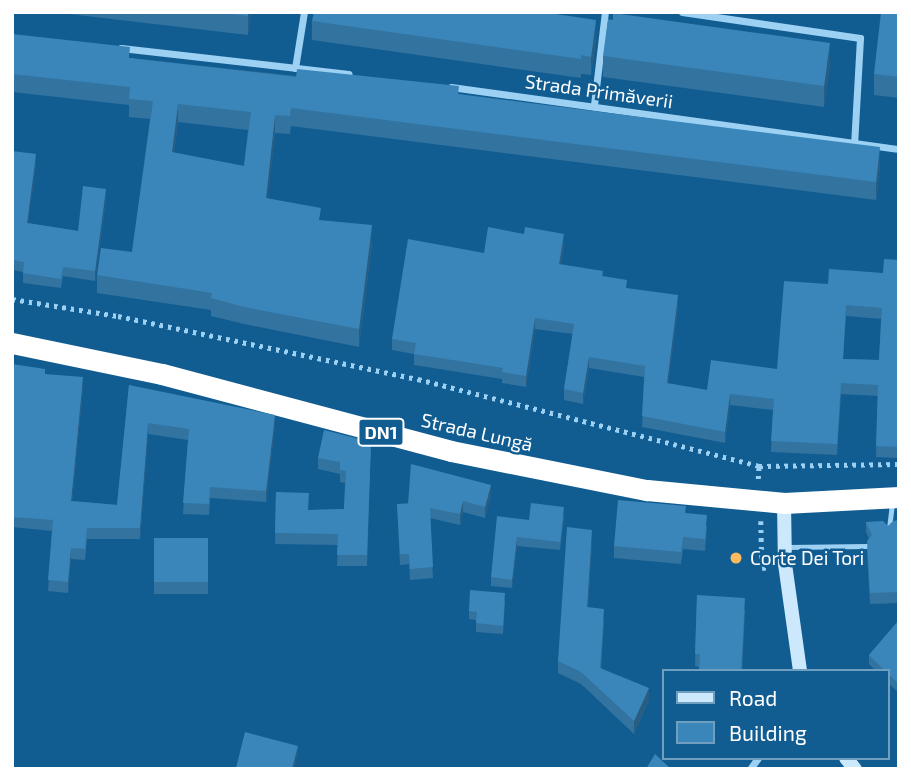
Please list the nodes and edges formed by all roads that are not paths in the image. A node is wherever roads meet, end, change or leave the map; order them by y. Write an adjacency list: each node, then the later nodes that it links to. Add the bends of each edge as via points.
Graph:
1 (304, 12): 5 (street)
2 (605, 12): 8 (street)
3 (682, 12): 9 (street, via 860,38)
4 (107, 47): 5 (street)
5 (295, 68): 6 (street)
6 (363, 76)
7 (445, 86): 8 (street, Strada Primăverii)
8 (594, 105): 9 (street, Strada Primăverii)
9 (854, 144): 10 (street, Strada Primăverii)
10 (899, 149)
11 (12, 343): 13 (highway, Strada Lungă / DN1, via 162,374 451,451 550,472 647,489)
12 (895, 498): 13 (highway, Strada Lungă / DN1); 14 (lane)
13 (783, 503): 16 (main road)
14 (888, 531)
15 (867, 546): 16 (lane)
16 (784, 547): 17 (main road)
17 (800, 669)

